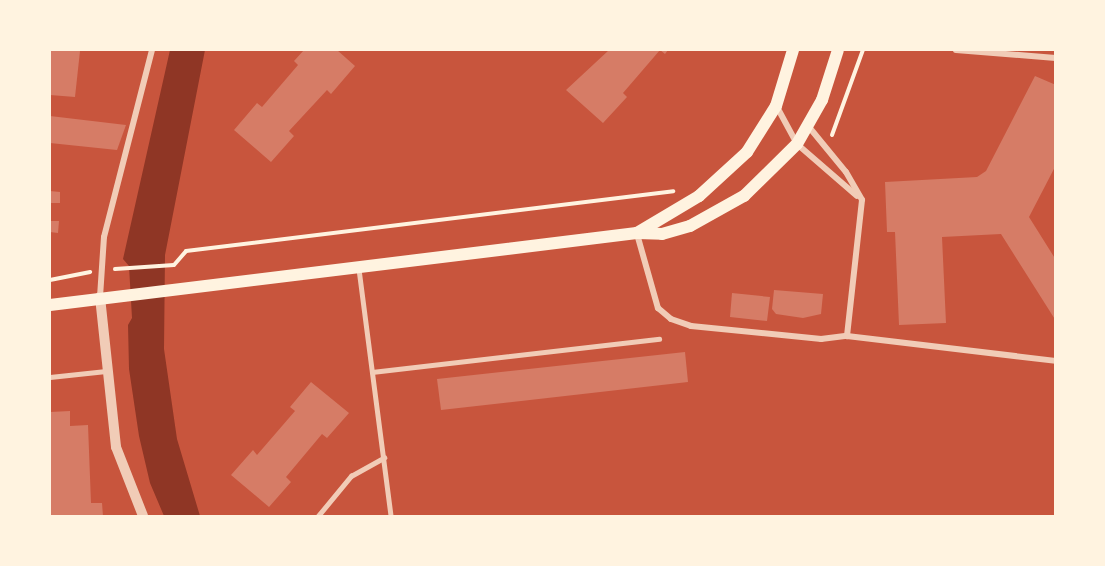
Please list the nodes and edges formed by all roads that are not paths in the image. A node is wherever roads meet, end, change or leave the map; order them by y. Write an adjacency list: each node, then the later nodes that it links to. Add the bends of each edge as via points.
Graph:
1 (152, 50): 13 (street, via 105,237)
2 (793, 50): 7 (main road)
3 (838, 50): 8 (main road)
4 (956, 50): 5 (street)
5 (966, 50): 6 (street)
6 (1056, 58)
7 (776, 106): 9 (street); 11 (main road, via 747,152 716,183)
8 (809, 127): 9 (main road); 10 (street, via 846,172)
9 (797, 144): 10 (street); 11 (main road, via 753,189 719,213 662,234)
10 (861, 200): 15 (street)
11 (637, 233): 12 (main road); 15 (street, via 658,308 671,319 691,326 780,336)
12 (359, 269): 13 (main road); 19 (lane)
13 (99, 297): 14 (main road); 18 (street)
14 (50, 305)
15 (847, 336): 17 (street)
16 (658, 339): 19 (lane)
17 (1056, 361)
18 (106, 371): 20 (lane); 22 (street, via 116,447)
19 (372, 372): 21 (lane)
20 (50, 378)
21 (384, 459): 23 (lane, via 351,476); 24 (lane)
22 (143, 516)
23 (318, 516)
24 (391, 516)

